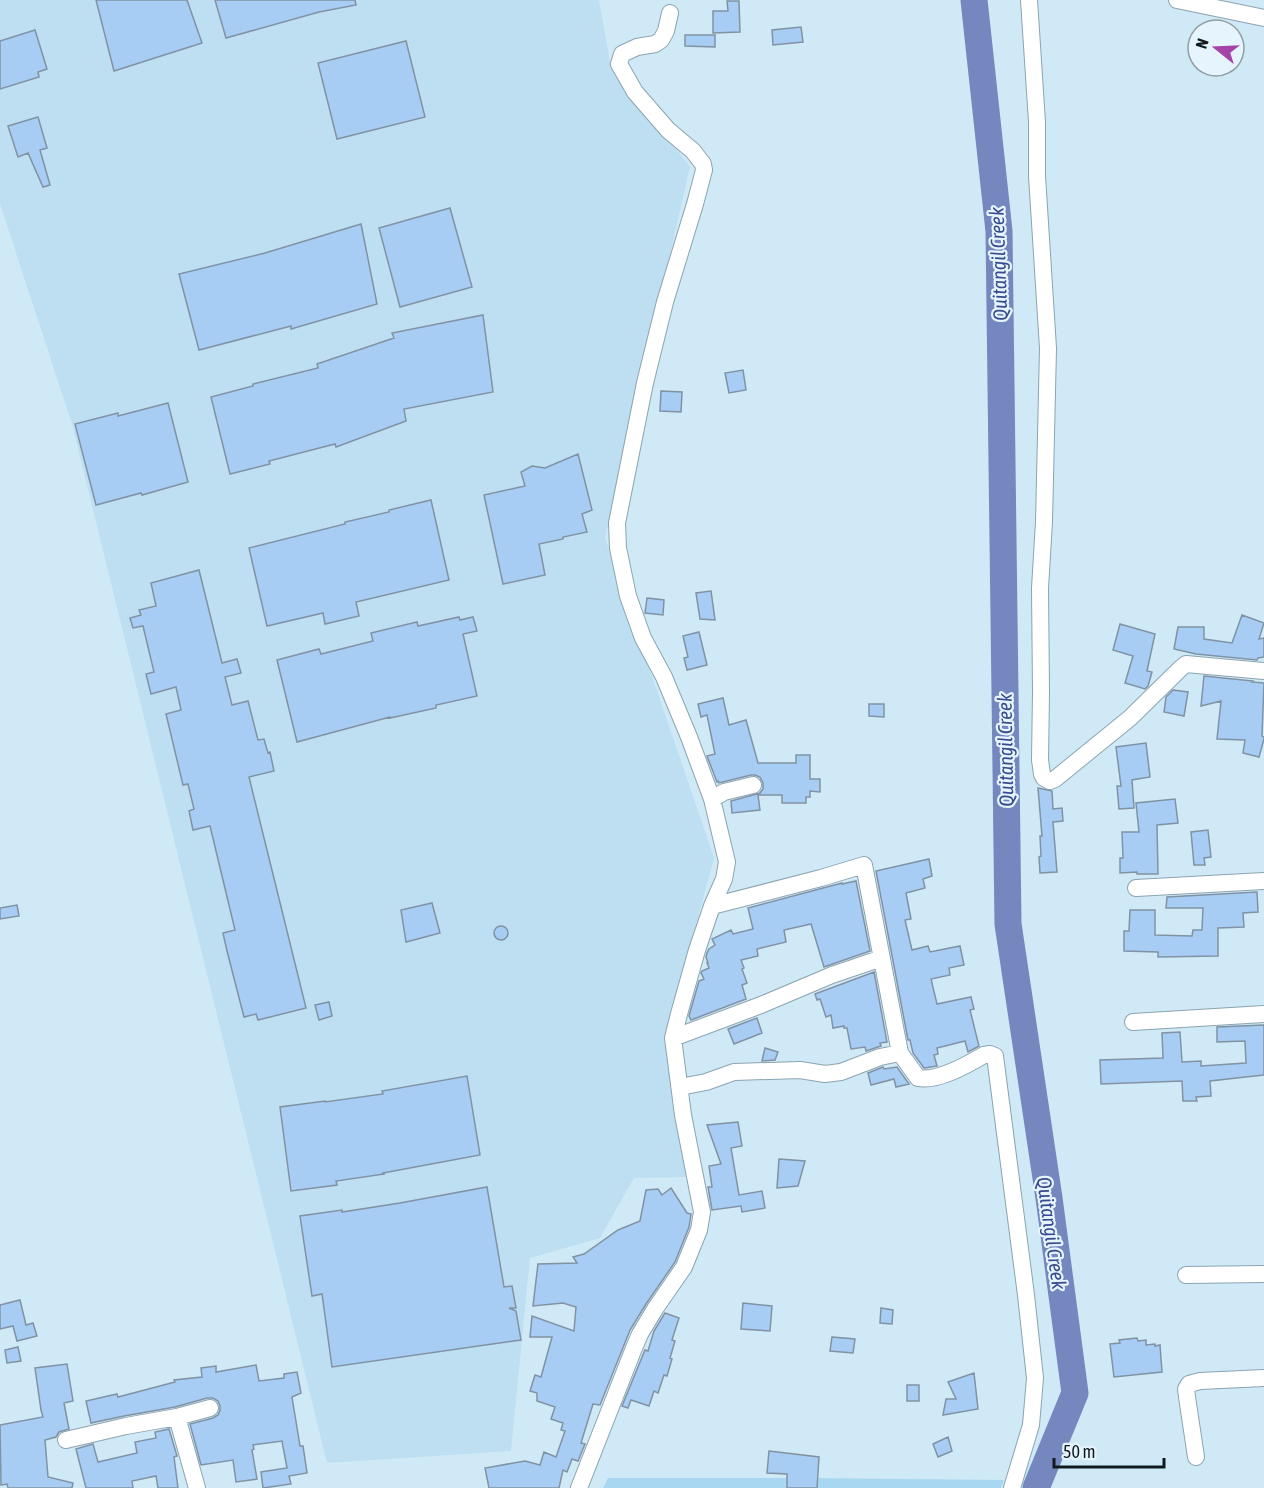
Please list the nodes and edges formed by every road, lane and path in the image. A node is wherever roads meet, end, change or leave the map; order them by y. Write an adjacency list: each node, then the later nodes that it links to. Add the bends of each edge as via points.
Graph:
1 (1029, 0): 5 (street, via 1048,348 1040,588 1042,774 1050,781 1055,779 1130,718 1186,664)
2 (1177, 0): 4 (street)
3 (670, 13): 7 (street, via 660,40 622,54 619,64 635,92 668,130 693,151 704,170 645,383 617,523 618,548 628,596 643,639 664,677)
4 (1264, 18)
5 (1264, 671)
6 (753, 785): 7 (street)
7 (712, 799): 10 (street, via 727,862)
8 (1264, 882): 9 (street)
9 (1136, 888)
10 (712, 906): 11 (street, via 864,865); 14 (street)
11 (882, 958): 14 (street); 15 (street)
12 (1264, 1014): 13 (street)
13 (1133, 1022)
14 (673, 1038): 16 (street)
15 (900, 1053): 16 (street, via 842,1072 734,1072); 26 (street, via 918,1078 926,1080 984,1055 995,1056 1035,1378 1031,1425)
16 (680, 1088): 25 (street, via 700,1196 699,1230 684,1267 640,1334)
17 (1264, 1274): 18 (street)
18 (1186, 1275)
19 (1264, 1378): 23 (street, via 1189,1384 1186,1389)
20 (210, 1408): 21 (street)
21 (177, 1417): 22 (street); 24 (street)
22 (66, 1440)
23 (1196, 1457)
24 (197, 1488)
25 (579, 1488)
26 (1012, 1488)

